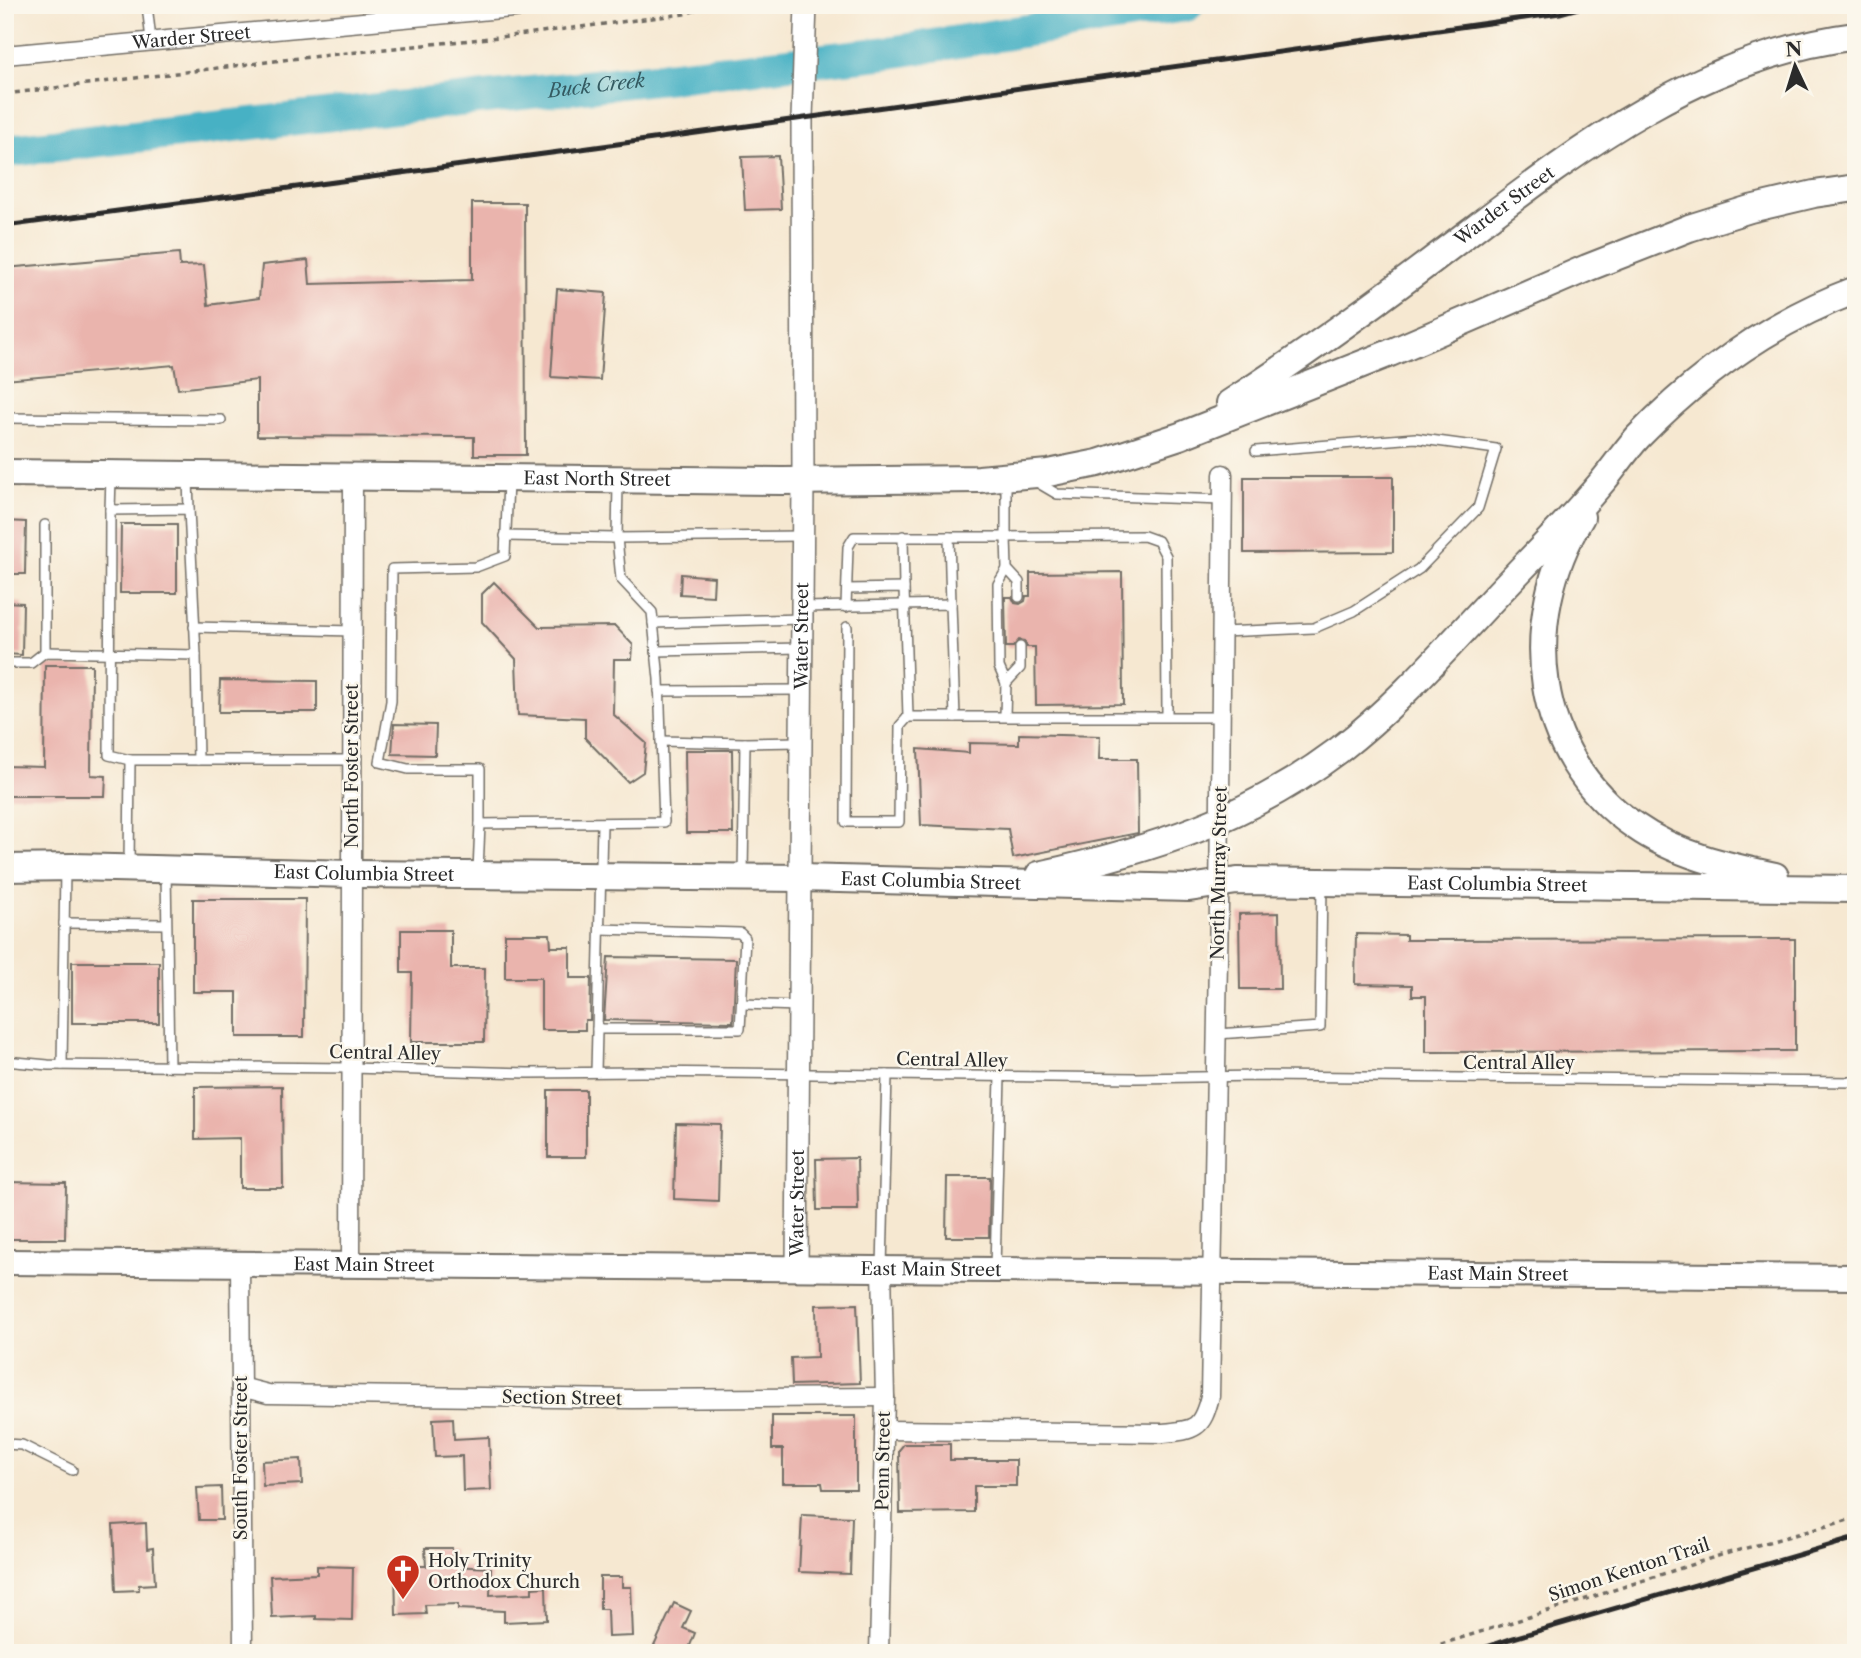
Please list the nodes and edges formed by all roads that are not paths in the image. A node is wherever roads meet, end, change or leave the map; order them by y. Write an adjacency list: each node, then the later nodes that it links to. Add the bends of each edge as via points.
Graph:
1 (147, 5): 5 (lane)
2 (545, 5): 5 (street, Warder Street)
3 (806, 5): 21 (street, Water Street)
4 (1856, 36): 11 (main road, Warder Street, via 1749,61 1697,82 1600,135 1346,325)
5 (151, 40): 6 (street, Warder Street)
6 (5, 55)
7 (1856, 188): 11 (main road, via 1750,209 1689,228)
8 (1856, 290): 22 (main road, via 1756,339 1713,369 1637,438)
9 (5, 418): 10 (lane)
10 (221, 420)
11 (1180, 436): 17 (main road, East North Street, via 1098,463)
12 (1255, 451): 45 (lane, via 1415,438 1496,450 1478,508 1419,569 1354,611 1314,628)
13 (5, 473): 15 (main road, East North Street)
14 (1223, 474): 23 (street, North Murray Street)
15 (111, 475): 16 (main road, East North Street); 25 (lane)
16 (188, 476): 18 (main road, East North Street); 24 (lane)
17 (1016, 477): 21 (main road, East North Street); 23 (lane, via 1056,494); 31 (lane)
18 (353, 478): 19 (main road, East North Street); 44 (street, North Foster Street)
19 (508, 479): 20 (main road, East North Street); 29 (lane)
20 (618, 480): 21 (main road, East North Street); 32 (lane)
21 (803, 481): 27 (street, Water Street)
22 (1603, 481): 67 (main road, via 1377,717 1292,783); 82 (main road, via 1566,544 1545,613 1545,683 1561,740 1575,765 1615,811 1664,843 1733,867)
23 (1222, 500): 45 (street, North Murray Street)
24 (189, 509): 25 (lane); 42 (lane)
25 (110, 510): 50 (lane)
26 (45, 525): 49 (lane)
27 (803, 536): 32 (lane); 40 (street, Water Street)
28 (903, 536): 30 (lane); 34 (lane); 35 (lane, via 853,537 848,547)
29 (505, 537): 32 (lane); 68 (lane, via 505,556 476,567 391,569 391,701 380,762 408,769 480,769)
30 (949, 537): 31 (lane); 37 (lane)
31 (1006, 537): 33 (lane); 57 (lane, via 1144,536 1158,541 1166,556)
32 (617, 538): 41 (lane, via 621,579 652,612)
33 (1007, 569): 36 (lane, via 1019,582); 53 (lane, via 998,584 999,667)
34 (904, 588): 35 (lane); 38 (lane)
35 (847, 589): 39 (lane)
36 (1019, 597)
37 (951, 604): 38 (lane); 59 (lane)
38 (904, 606): 39 (lane); 58 (lane)
39 (846, 607): 40 (lane)
40 (802, 613): 41 (lane); 47 (street, Water Street)
41 (653, 623): 48 (lane)
42 (194, 627): 44 (lane); 51 (lane)
43 (847, 627): 58 (lane, via 846,822 899,822 900,726)
44 (352, 631): 66 (street, North Foster Street)
45 (1222, 632): 60 (street, North Murray Street)
46 (1020, 647): 53 (lane, via 1020,668)
47 (802, 648): 48 (lane); 54 (street, Water Street)
48 (656, 651): 55 (lane)
49 (46, 652): 50 (lane); 52 (lane, via 31,663)
50 (109, 654): 51 (lane); 64 (lane, via 109,755)
51 (196, 655): 65 (lane)
52 (5, 663)
53 (1006, 683): 56 (lane)
54 (801, 690): 55 (lane); 62 (street, Water Street)
55 (659, 691): 61 (lane)
56 (1005, 715): 57 (lane); 59 (lane)
57 (1167, 716): 60 (lane)
58 (908, 717): 59 (lane)
59 (956, 717)
60 (1221, 717): 67 (street, North Murray Street)
61 (661, 741): 63 (lane); 69 (lane, via 664,822)
62 (801, 741): 63 (lane); 78 (street, Water Street)
63 (745, 743): 77 (lane)
64 (130, 760): 65 (lane); 72 (lane)
65 (198, 760): 66 (lane)
66 (352, 760): 74 (street, North Foster Street)
67 (1220, 821): 79 (street, North Murray Street); 81 (main road, via 1092,863)
68 (480, 824): 69 (lane); 75 (lane)
69 (602, 824): 76 (lane)
70 (65, 867): 71 (main road, East Columbia Street); 72 (main road, East Columbia Street); 83 (lane)
71 (5, 868)
72 (129, 868): 73 (main road, East Columbia Street)
73 (166, 869): 74 (main road, East Columbia Street); 84 (lane)
74 (352, 874): 75 (main road, East Columbia Street); 93 (street, North Foster Street)
75 (478, 875): 76 (main road, East Columbia Street)
76 (601, 876): 77 (main road, East Columbia Street); 85 (lane)
77 (743, 878): 78 (main road, East Columbia Street)
78 (800, 878): 81 (main road, East Columbia Street); 87 (street, Water Street)
79 (1220, 882): 80 (main road, East Columbia Street); 81 (main road, East Columbia Street, via 1189,888); 89 (street, North Murray Street)
80 (1322, 882): 82 (main road, East Columbia Street); 89 (lane, via 1320,1027)
81 (1000, 884)
82 (1847, 889)
83 (64, 923): 84 (lane); 91 (lane)
84 (166, 924): 92 (lane)
85 (600, 929): 86 (lane, via 740,933 745,938); 88 (lane)
86 (743, 1004): 87 (lane); 88 (lane, via 741,1026 736,1030)
87 (798, 1006): 95 (street, Water Street)
88 (597, 1029): 94 (lane)
89 (1217, 1034): 98 (street, North Murray Street)
90 (5, 1061): 91 (lane, Central Alley)
91 (62, 1065): 92 (lane, Central Alley)
92 (169, 1066): 93 (lane, Central Alley)
93 (351, 1068): 94 (lane, Central Alley); 102 (street, North Foster Street)
94 (596, 1072): 95 (lane, Central Alley)
95 (798, 1073): 96 (lane, Central Alley); 103 (street, Water Street)
96 (887, 1074): 97 (lane, Central Alley); 104 (lane)
97 (1000, 1076): 98 (lane, Central Alley); 105 (lane)
98 (1217, 1077): 99 (lane, Central Alley); 106 (street, North Murray Street)
99 (1856, 1082)
100 (5, 1262): 101 (main road, East Main Street)
101 (240, 1264): 102 (main road, East Main Street); 108 (street, South Foster Street)
102 (351, 1265): 103 (main road, East Main Street)
103 (797, 1268): 104 (main road, East Main Street)
104 (883, 1269): 105 (main road, East Main Street); 109 (street, Penn Street)
105 (995, 1270): 106 (main road, East Main Street)
106 (1213, 1272): 107 (main road, East Main Street); 110 (street, North Murray Street, via 1210,1396 1205,1416 1188,1431)
107 (1856, 1277)
108 (241, 1387): 109 (street, Section Street, via 268,1394); 113 (street, South Foster Street)
109 (884, 1397): 110 (street, Penn Street)
110 (889, 1430): 114 (street, Penn Street)
111 (5, 1444): 112 (lane, via 22,1445)
112 (72, 1470)
113 (243, 1653)
114 (879, 1653)

